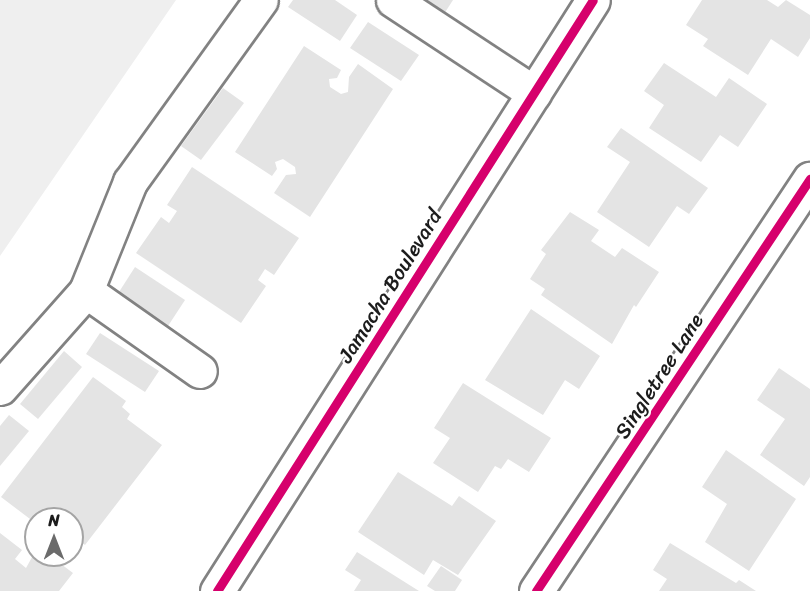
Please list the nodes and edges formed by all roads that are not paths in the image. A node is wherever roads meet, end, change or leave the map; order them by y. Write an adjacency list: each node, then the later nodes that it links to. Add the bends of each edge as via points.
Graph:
1 (261, 0): 6 (main road, via 130,182)
2 (393, 0): 4 (main road)
3 (593, 0): 4 (main road, Jamacha Boulevard)
4 (534, 93): 9 (main road, Jamacha Boulevard)
5 (810, 179): 10 (main road, Singletree Lane)
6 (87, 291): 7 (main road); 8 (main road)
7 (200, 371)
8 (0, 388)
9 (217, 591)
10 (536, 591)

